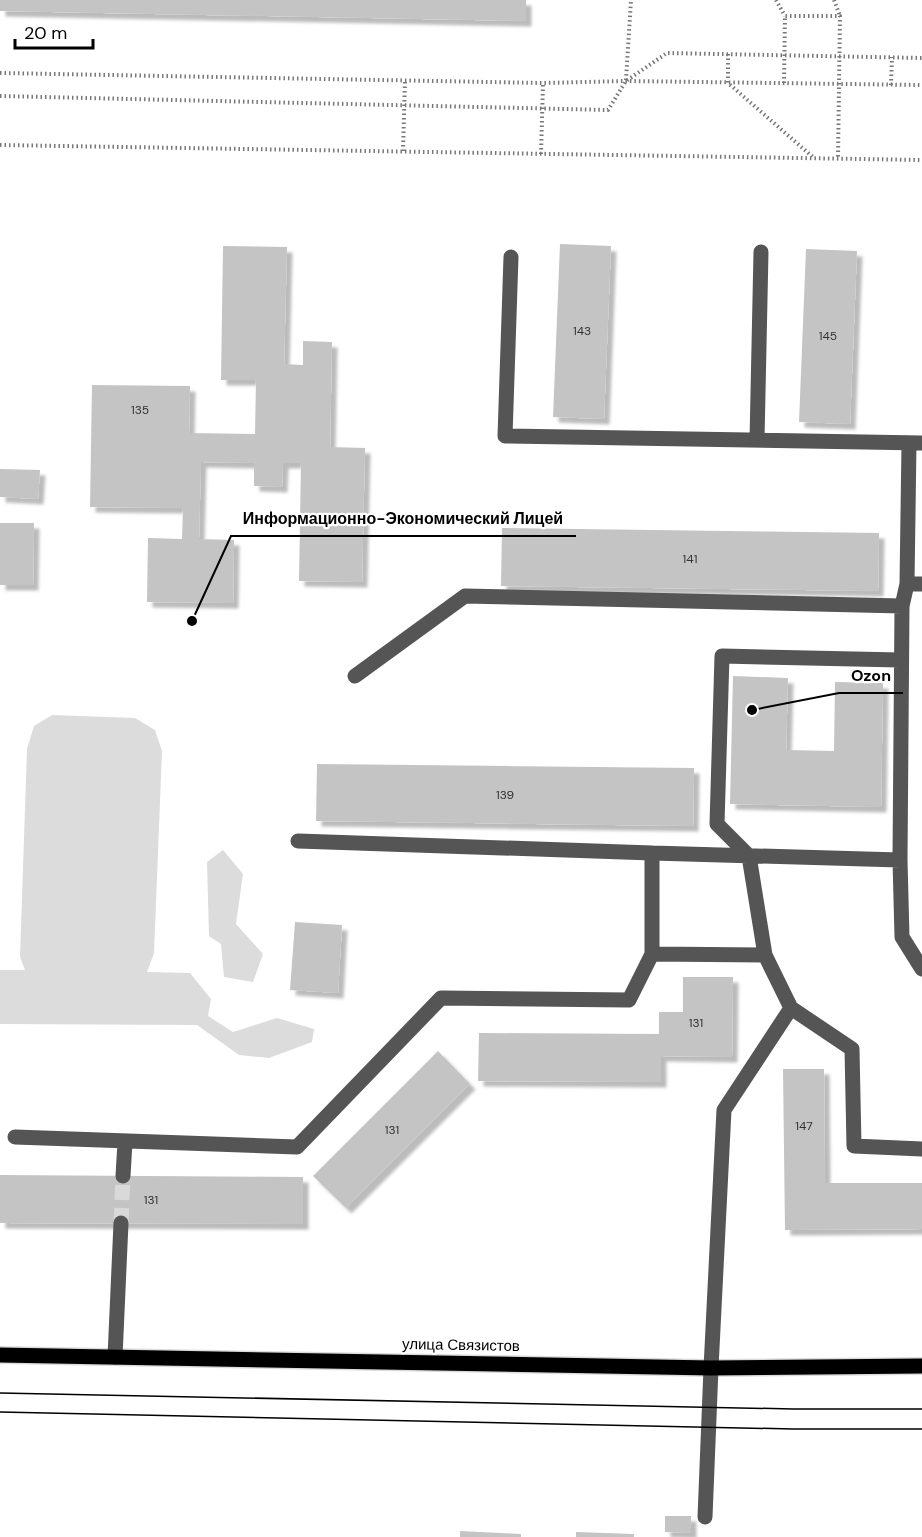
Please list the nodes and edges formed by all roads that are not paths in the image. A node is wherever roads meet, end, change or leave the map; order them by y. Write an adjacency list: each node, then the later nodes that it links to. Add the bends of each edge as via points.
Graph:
1 (761, 252): 3 (lane)
2 (511, 256): 3 (lane, via 505,436)
3 (757, 440): 4 (lane)
4 (916, 443): 5 (lane)
5 (915, 584): 6 (lane)
6 (902, 606): 7 (lane); 8 (lane, via 465,596)
7 (900, 660): 11 (lane, via 722,656 717,824); 12 (lane)
8 (355, 676)
9 (298, 841): 10 (lane)
10 (652, 853): 11 (lane); 13 (lane)
11 (749, 856): 12 (lane); 14 (lane)
12 (900, 860): 15 (lane, via 902,937)
13 (652, 954): 14 (lane); 18 (lane, via 629,1000 441,998 297,1147)
14 (765, 955): 16 (lane)
15 (922, 969)
16 (791, 1008): 19 (lane, via 852,1048 854,1146); 25 (lane, via 724,1110)
17 (15, 1137): 18 (lane)
18 (125, 1142): 20 (lane)
19 (922, 1149)
20 (123, 1176)
21 (122, 1223): 23 (lane)
22 (0, 1355): 23 (main road, улица Связистов)
23 (115, 1357): 25 (main road, улица Связистов)
24 (922, 1366): 25 (main road, улица Связистов)
25 (711, 1368): 26 (lane)
26 (705, 1517)

